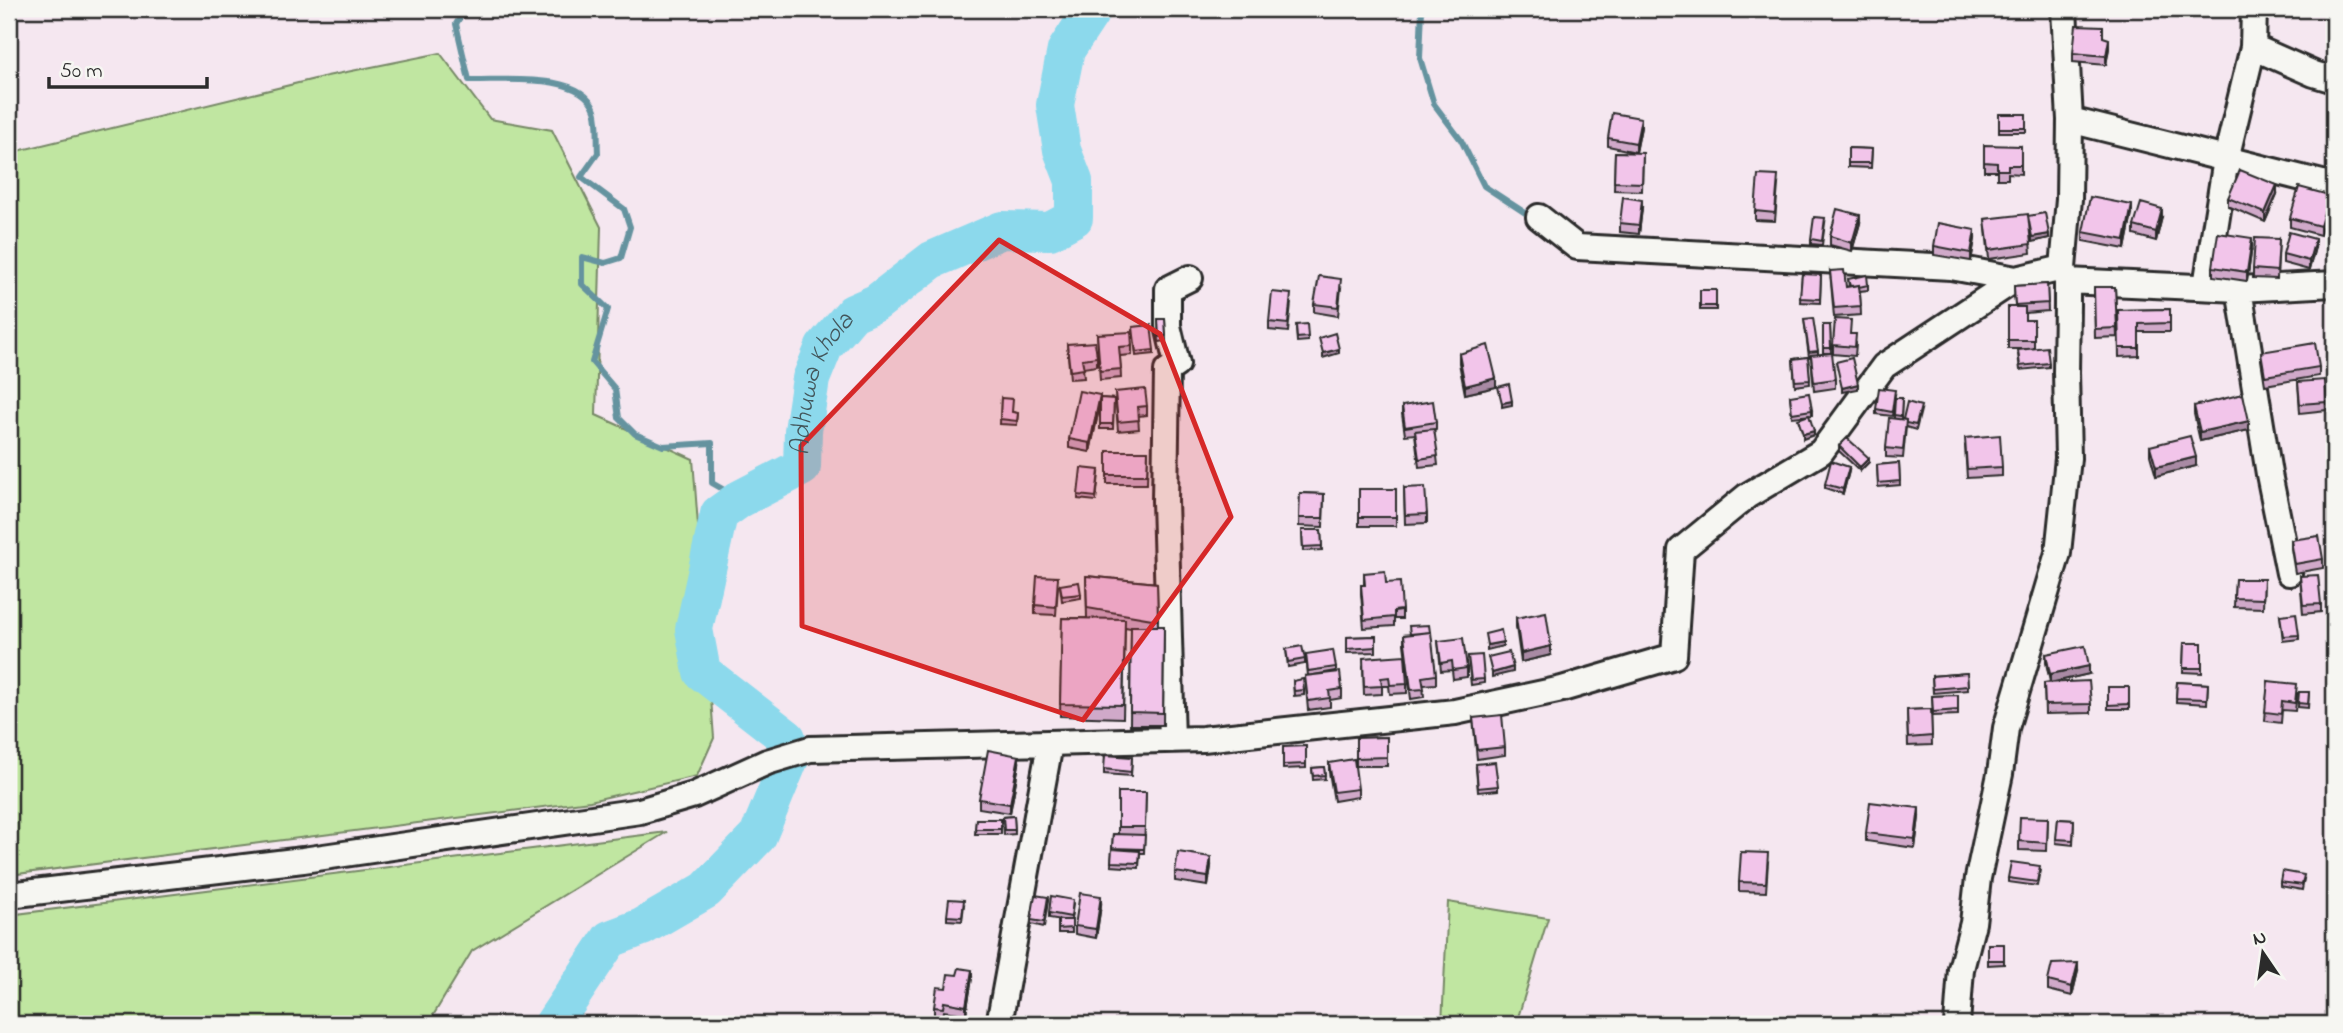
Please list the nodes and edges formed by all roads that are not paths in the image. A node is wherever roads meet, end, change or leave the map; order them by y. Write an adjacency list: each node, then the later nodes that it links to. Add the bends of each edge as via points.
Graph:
1 (2064, 9): 5 (street)
2 (2254, 9): 3 (street)
3 (2253, 47): 4 (street); 6 (street)
4 (2334, 80)
5 (2070, 120): 6 (street); 9 (street)
6 (2226, 159): 7 (street); 13 (street)
7 (2334, 186)
8 (1539, 217): 11 (street, via 1577,247 1951,267)
9 (2065, 275): 11 (street); 13 (street); 20 (street, via 2068,458 2058,553 2006,728 1961,969)
10 (1191, 278): 16 (street, via 1168,289 1168,326 1177,364 1167,371 1165,501)
11 (2015, 279): 16 (street, via 1884,366 1821,452 1747,496 1681,550 1674,656 1562,690 1455,712)
12 (2334, 284): 14 (street)
13 (2206, 286): 14 (street)
14 (2239, 289): 15 (street)
15 (2288, 573)
16 (1172, 740): 17 (street)
17 (1050, 744): 18 (street, via 810,749 767,762 694,796 640,811 303,860); 19 (street)
18 (9, 895)
19 (999, 1024)
20 (1956, 1024)

